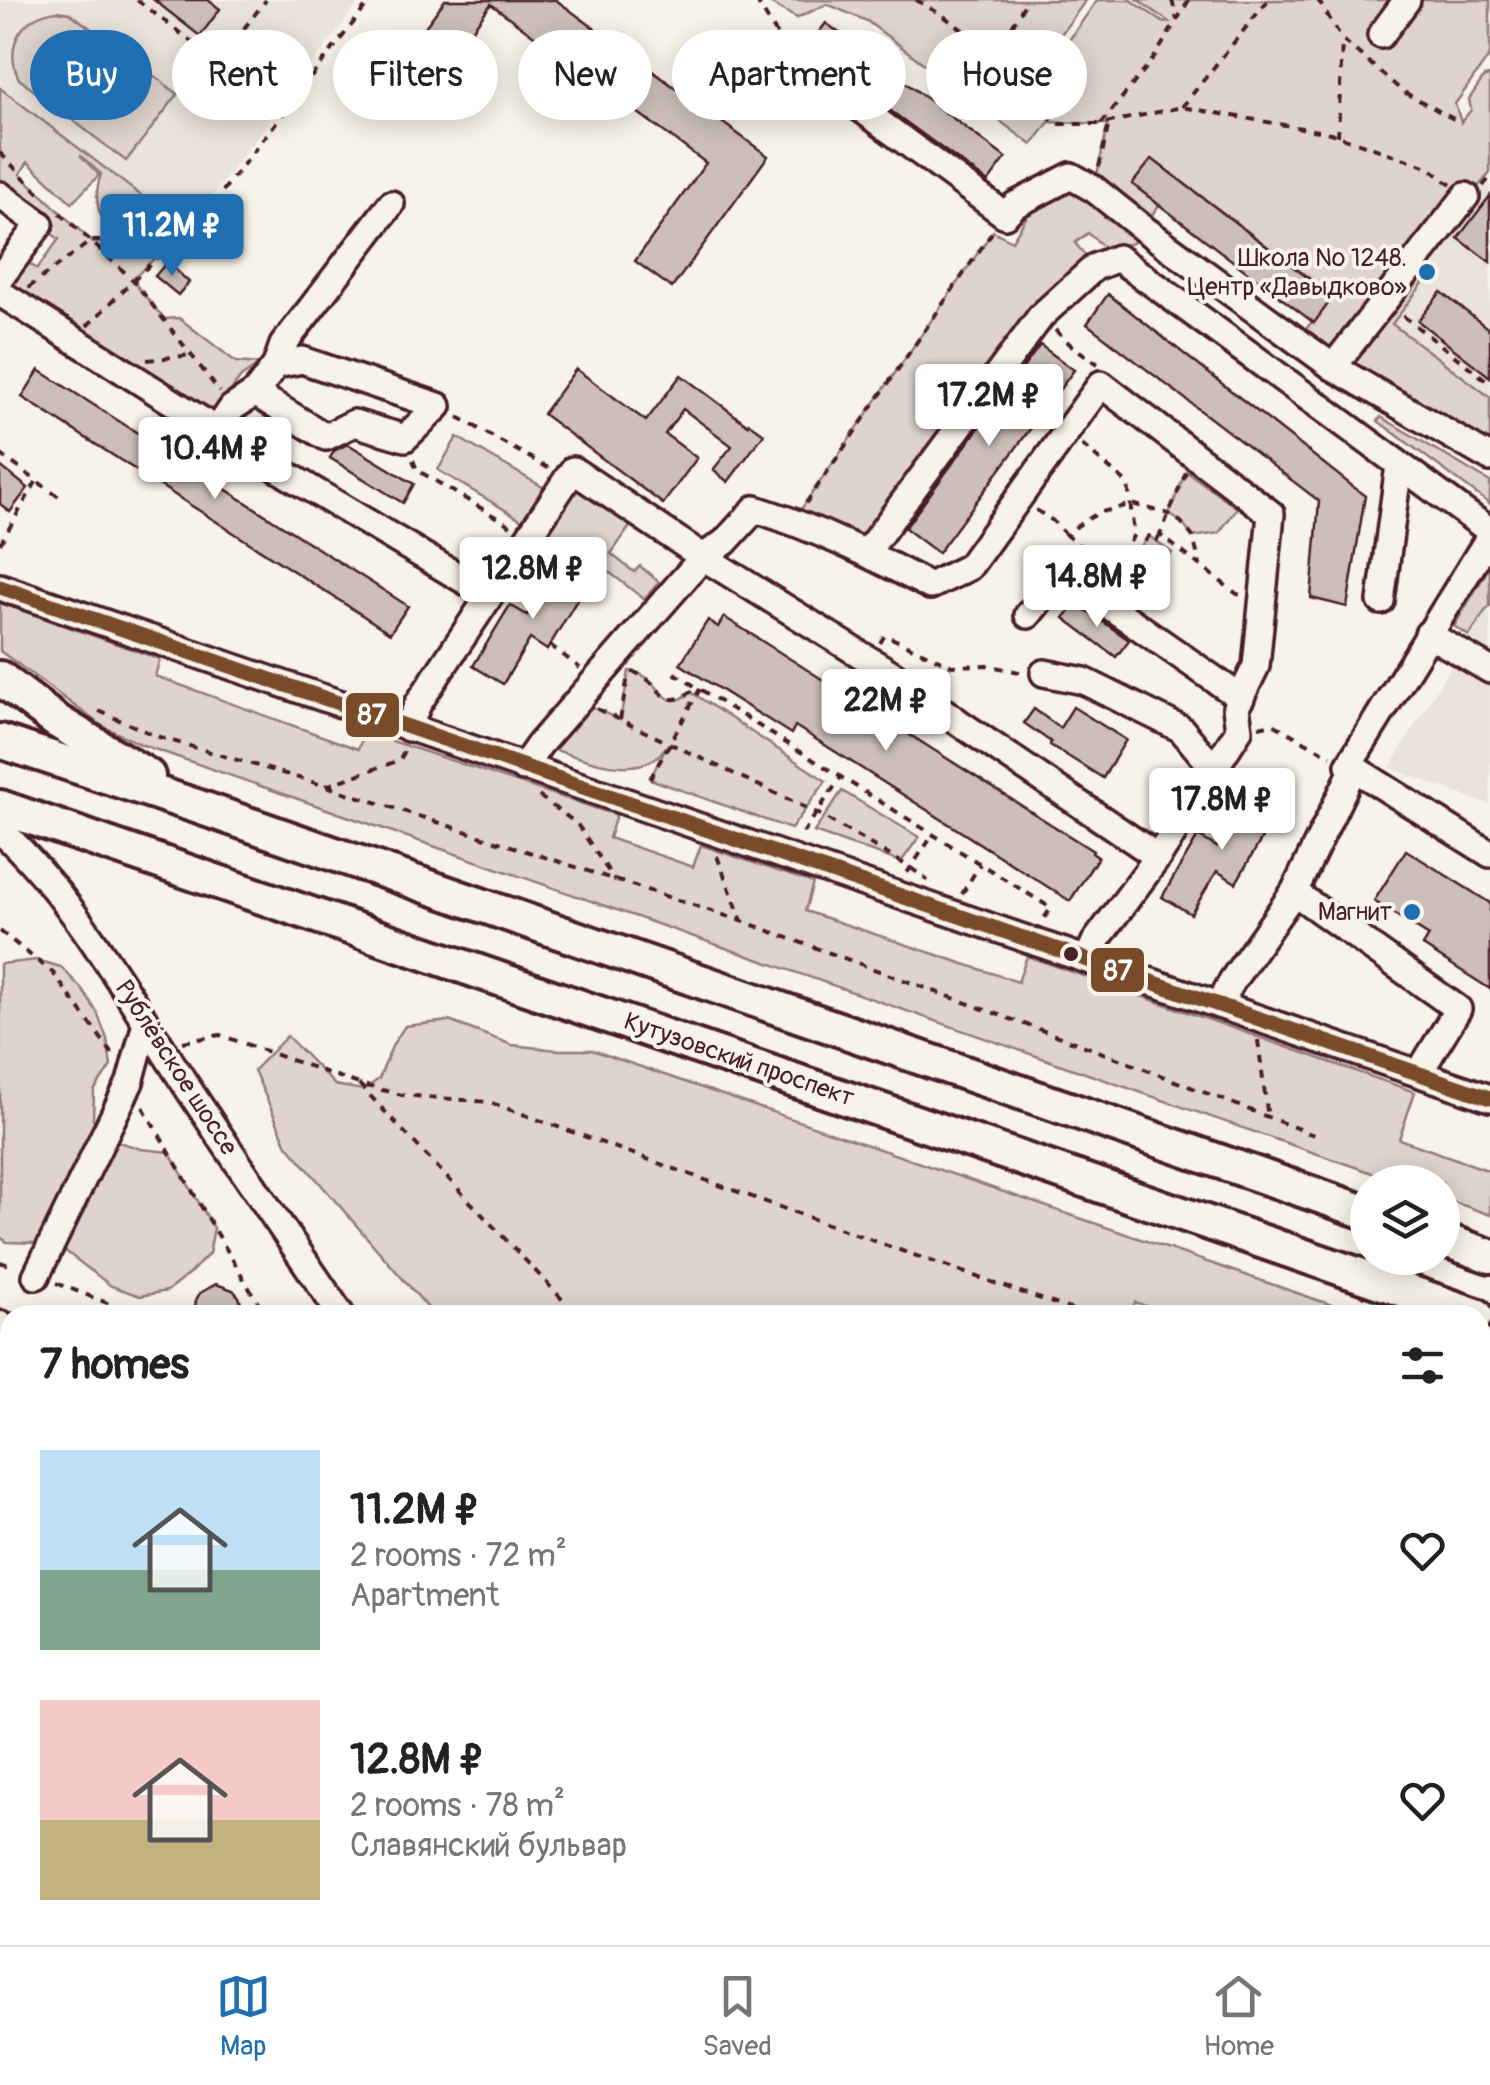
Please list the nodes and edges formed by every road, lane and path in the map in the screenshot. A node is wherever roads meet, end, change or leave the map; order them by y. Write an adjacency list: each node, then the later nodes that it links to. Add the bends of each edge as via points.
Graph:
1 (137, 0): 2 (path, via 218,62)
2 (266, 0)
3 (371, 0): 33 (path, via 198,223)
4 (756, 0): 13 (path)
5 (916, 0): 14 (path)
6 (1027, 0): 15 (path)
7 (1172, 0): 12 (path)
8 (1188, 0): 12 (path)
9 (1268, 0): 18 (path)
10 (1318, 0): 17 (path)
11 (1408, 0): 16 (street)
12 (1178, 20): 23 (path)
13 (774, 30)
14 (963, 30)
15 (1010, 30)
16 (1381, 35)
17 (1342, 39): 22 (path, via 1402,92); 24 (path)
18 (1182, 106): 21 (path); 24 (path)
19 (877, 120): 32 (street)
20 (1051, 120): 23 (path)
21 (1108, 123): 23 (path); 26 (path)
22 (1461, 123)
23 (1101, 124)
24 (1338, 136): 29 (path, via 1428,167)
25 (0, 153): 28 (path)
26 (1094, 189): 32 (street, via 1071,176); 43 (street)
27 (0, 196): 35 (street, via 40,224)
28 (42, 196)
29 (1466, 196): 38 (street)
30 (391, 204): 42 (street, via 283,345)
31 (53, 206): 34 (path)
32 (1005, 214): 61 (path)
33 (177, 238): 34 (path); 36 (path)
34 (90, 241): 36 (path); 37 (path)
35 (0, 278)
36 (133, 280): 39 (path); 40 (path)
37 (6, 297): 39 (street)
38 (1384, 301): 43 (street); 44 (path)
39 (74, 340): 41 (street)
40 (192, 355): 41 (path); 47 (path)
41 (111, 364): 48 (street)
42 (276, 365): 45 (street); 46 (street, via 302,360)
43 (1332, 367): 53 (street)
44 (1490, 383)
45 (255, 393): 47 (street); 50 (street, via 326,437 354,423)
46 (438, 406): 50 (street); 55 (path)
47 (232, 408): 48 (street)
48 (217, 430): 72 (street)
49 (1065, 432): 51 (street, via 1101,384); 57 (street); 59 (path, via 1128,484)
50 (405, 438): 64 (path, via 417,470)
51 (1188, 450): 60 (path); 73 (street, via 1271,514)
52 (0, 454): 56 (path)
53 (1490, 458)
54 (1399, 465): 62 (street); 67 (street, via 1118,258 1095,267 1041,316); 74 (street)
55 (568, 478): 64 (street); 69 (street, via 573,470)
56 (36, 482): 58 (path); 66 (path)
57 (1018, 496): 65 (path); 67 (street, via 969,567 930,586)
58 (59, 497)
59 (1132, 504): 60 (path); 65 (path, via 1098,513); 68 (path, via 1128,546)
60 (1168, 514): 63 (path); 70 (path, via 1194,537)
61 (793, 521): 67 (street); 69 (street, via 755,509)
62 (1490, 534): 76 (street)
63 (1160, 535): 68 (path, via 1156,542 1149,536); 70 (path)
64 (528, 536): 72 (street)
65 (1066, 536): 68 (path, via 1119,576)
66 (0, 544)
67 (866, 552)
68 (1137, 552)
69 (703, 557): 78 (street); 84 (street)
70 (1200, 565): 73 (path, via 1237,594)
71 (0, 587): 91 (street)
72 (489, 594): 91 (street, via 418,704)
73 (1262, 596): 86 (street, via 1256,666)
74 (1382, 602)
75 (1028, 615): 86 (street, via 1062,572)
76 (1428, 634): 79 (street); 94 (street)
77 (550, 645): 84 (path)
78 (868, 659): 82 (path, via 885,635 952,666); 109 (street)
79 (1490, 670)
80 (629, 671): 84 (path); 85 (path, via 666,698); 89 (path)
81 (674, 673): 85 (path)
82 (1044, 673): 96 (street, via 1084,680 1181,729)
83 (0, 678): 101 (main road, via 56,720)
84 (607, 682): 95 (street)
85 (698, 688): 93 (path); 97 (path)
86 (1241, 698): 90 (street)
87 (596, 709): 89 (path)
88 (99, 711): 99 (path, via 159,737)
89 (620, 720): 93 (path)
90 (1240, 730): 94 (path, via 1273,724); 96 (street)
91 (406, 738): 95 (street); 99 (path, via 400,760)
92 (0, 741): 101 (main road)
93 (670, 743): 98 (path); 103 (path)
94 (1351, 767): 108 (street); 114 (street)
95 (523, 768): 105 (street)
96 (1216, 770): 109 (street)
97 (841, 777): 103 (path); 107 (path)
98 (650, 779)
99 (326, 786): 113 (path)
100 (536, 794): 113 (path, via 577,824)
101 (199, 806): 130 (main road)
102 (0, 807): 135 (main road, Кутузовский проспект)
103 (817, 813): 106 (path); 111 (path)
104 (0, 830): 121 (street, Рублёвское шоссе, via 62,898)
105 (707, 830): 116 (path); 119 (street)
106 (803, 833)
107 (933, 834): 110 (path); 111 (path)
108 (1483, 840)
109 (1158, 857): 119 (street)
110 (980, 864): 115 (path); 117 (path, via 1051,908)
111 (909, 870): 112 (path)
112 (928, 880)
113 (615, 881): 116 (path)
114 (1294, 892): 120 (street); 124 (street, via 1458,1009)
115 (962, 894)
116 (742, 922): 128 (path)
117 (1041, 924)
118 (0, 932): 125 (path, via 53,973)
119 (1087, 959): 120 (street)
120 (1219, 1006): 124 (street)
121 (146, 1023): 123 (street, Рублёвское шоссе); 125 (street)
122 (1258, 1040): 128 (path)
123 (169, 1059): 126 (path, via 178,1044 220,1034); 138 (street, Рублёвское шоссе)
124 (1419, 1073): 127 (street)
125 (130, 1082): 134 (street); 137 (path)
126 (359, 1084): 139 (path); 140 (path, via 489,1102)
127 (1490, 1098)
128 (1268, 1119): 129 (path)
129 (1314, 1135)
130 (1350, 1207)
131 (1460, 1246): 132 (main road)
132 (1490, 1256)
133 (0, 1262): 134 (path)
134 (36, 1276): 136 (path)
135 (1391, 1284): 141 (street); 142 (main road, Кутузовский проспект)
136 (112, 1305)
137 (259, 1305)
138 (334, 1305)
139 (568, 1305)
140 (1058, 1305)
141 (1415, 1305)
142 (1448, 1305)

